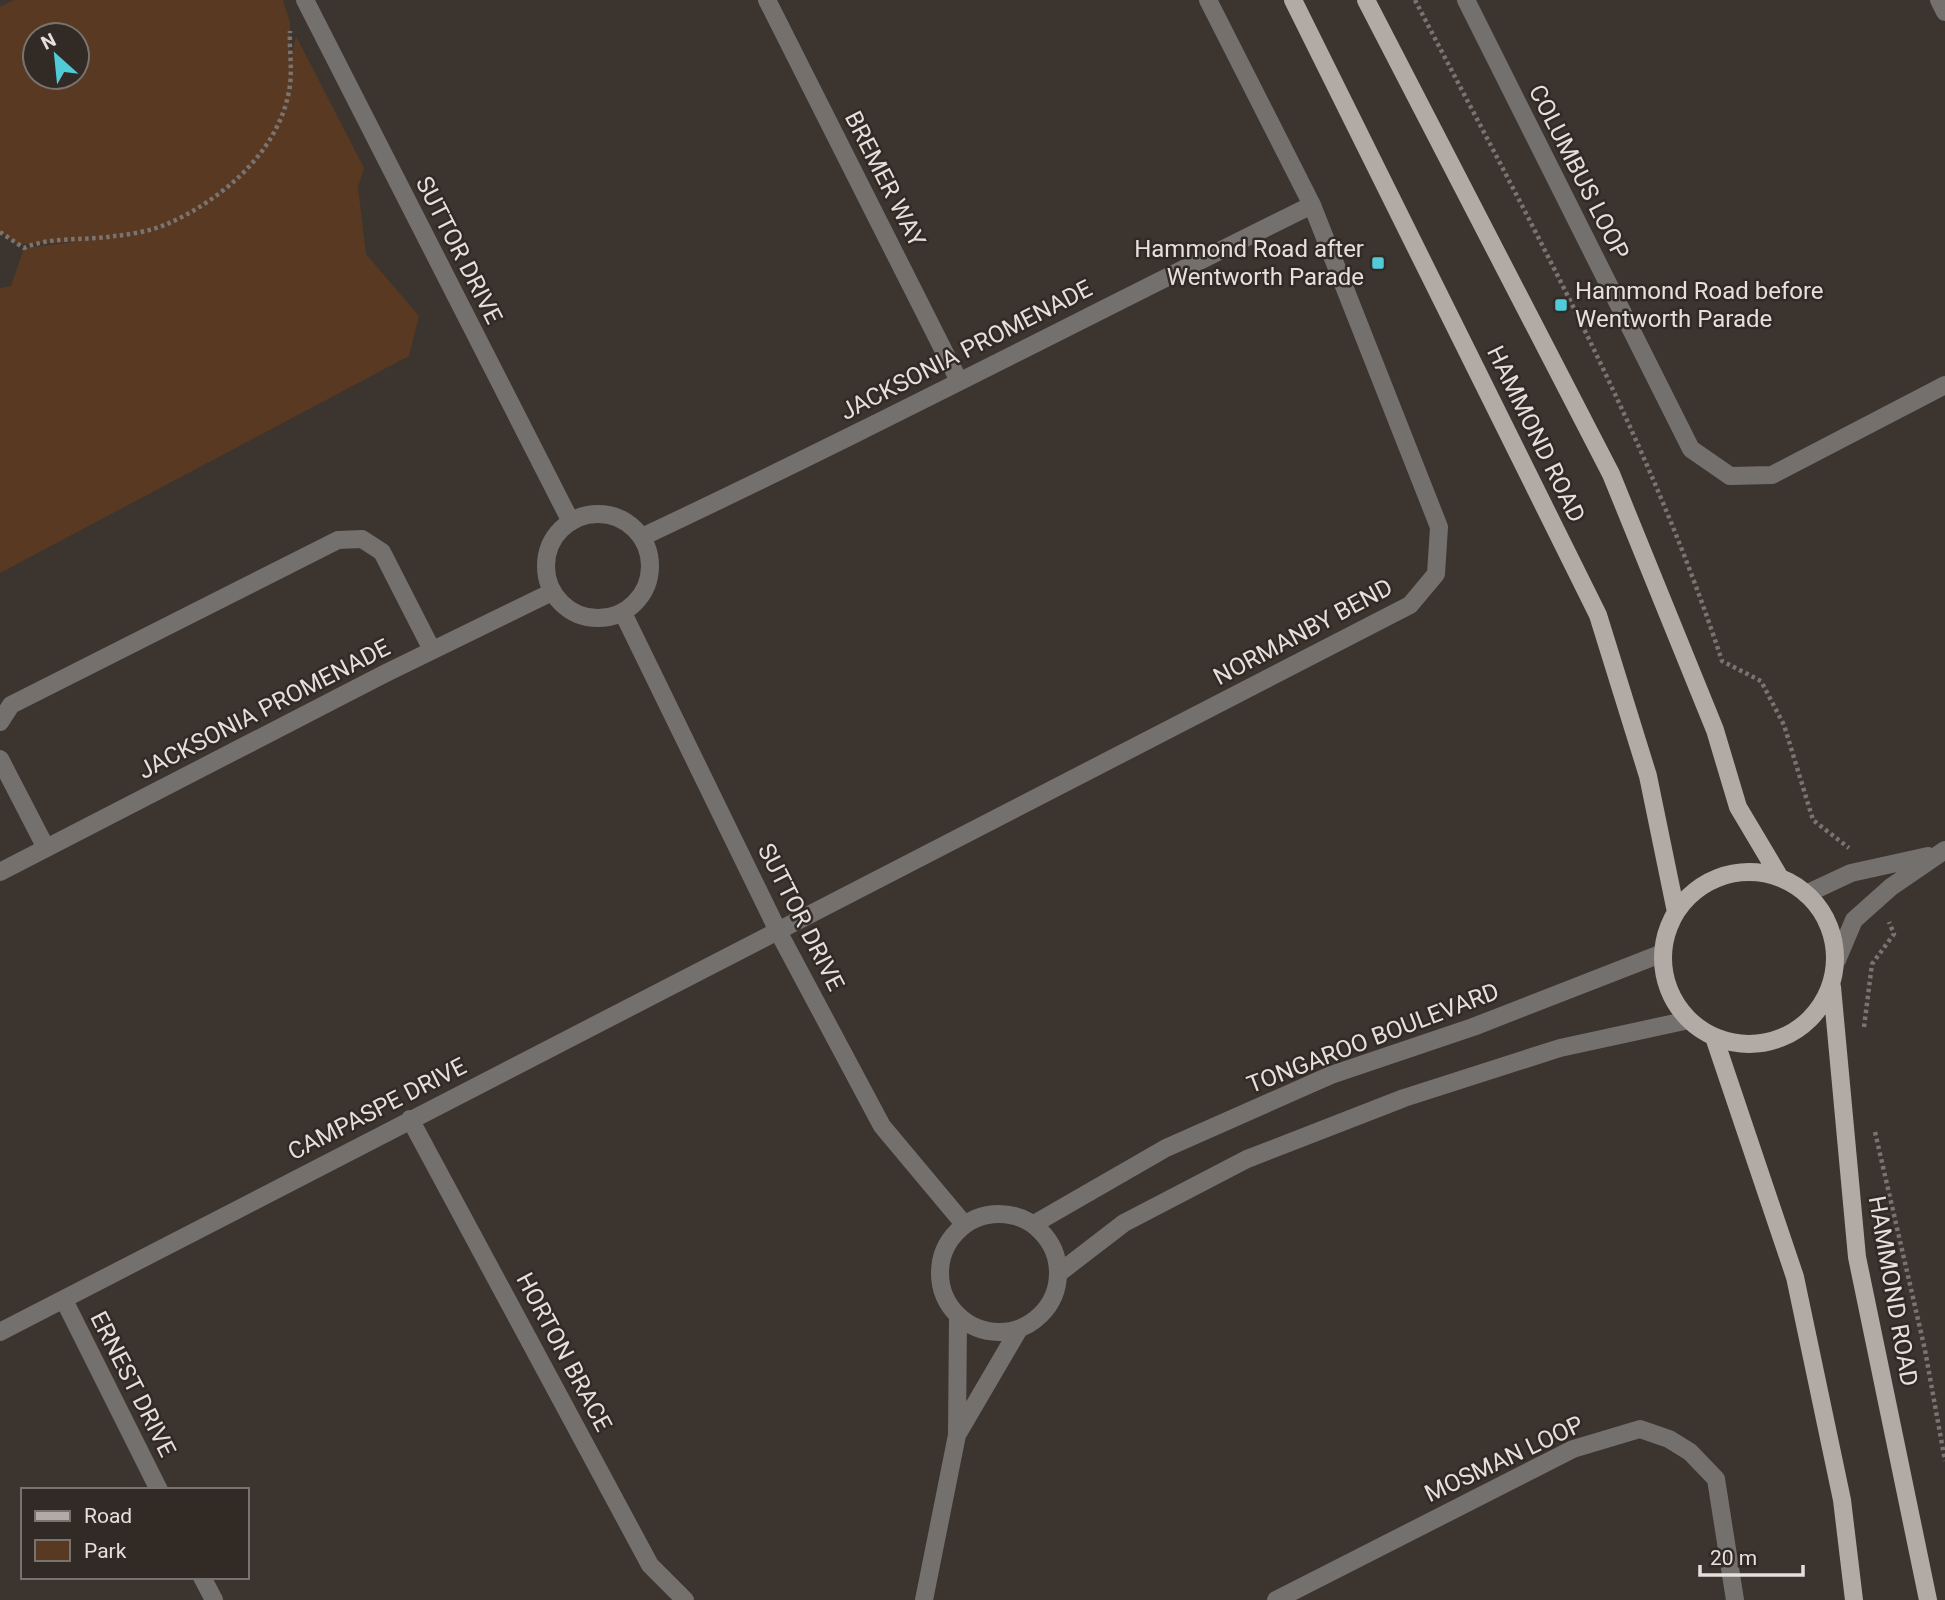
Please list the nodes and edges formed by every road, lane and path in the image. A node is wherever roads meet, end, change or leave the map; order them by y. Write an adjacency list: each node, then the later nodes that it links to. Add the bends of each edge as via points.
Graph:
1 (305, 0): 15 (street, SUTTOR DRIVE)
2 (767, 0): 13 (street, BREMER WAY)
3 (1208, 0): 11 (street, NORMANBY BEND)
4 (1293, 0): 29 (main road, HAMMOND ROAD, via 1598,615 1648,776)
5 (1366, 0): 26 (main road, HAMMOND ROAD, via 1611,474 1715,730 1738,807)
6 (1415, 0): 24 (path, via 1614,394 1692,570 1722,661 1760,681 1784,726 1813,820 1861,856)
7 (1466, 0): 14 (street, COLUMBUS LOOP, via 1691,449 1730,476 1772,475)
8 (1939, 0): 9 (street)
9 (1945, 12)
10 (290, 23): 12 (path, via 290,88 276,131 243,175 197,209 165,225 95,240 37,243 24,248)
11 (1312, 205): 13 (street, JACKSONIA PROMENADE); 30 (street, NORMANBY BEND, via 1439,527 1436,574 1410,605)
12 (0, 232)
13 (958, 379): 16 (street, JACKSONIA PROMENADE, via 791,467)
14 (1945, 385)
15 (571, 522): 16 (street, via 586,516 614,516); 17 (street, via 554,538 547,554 546,579)
16 (642, 537): 18 (street, via 651,565 649,581 644,593)
17 (552, 592): 18 (street, via 567,610 580,616 596,619); 19 (street, JACKSONIA PROMENADE)
18 (623, 613): 30 (street, SUTTOR DRIVE)
19 (432, 650): 20 (street, via 382,552 362,539 338,540 11,705); 22 (street, JACKSONIA PROMENADE)
20 (0, 722)
21 (0, 760): 22 (street)
22 (46, 848): 25 (street, JACKSONIA PROMENADE)
23 (1940, 852): 24 (street); 28 (street)
24 (1866, 869): 27 (street)
25 (0, 872)
26 (1779, 876): 27 (main road, HAMMOND ROAD); 29 (main road, HAMMOND ROAD, via 1743,871 1711,880)
27 (1806, 894): 32 (main road, HAMMOND ROAD, via 1825,920)
28 (1879, 898): 32 (street, via 1854,920); 36 (path, via 1894,934 1872,964)
29 (1676, 912): 31 (main road, HAMMOND ROAD)
30 (779, 933): 37 (street, CAMPASPE DRIVE); 39 (street, SUTTOR DRIVE, via 882,1126)
31 (1663, 953): 34 (main road, HAMMOND ROAD, via 1671,996); 40 (street, TONGAROO BOULEVARD, via 1473,1027 1331,1075 1166,1148)
32 (1837, 960): 33 (main road, HAMMOND ROAD)
33 (1832, 986): 35 (main road, HAMMOND ROAD, via 1810,1020 1785,1037 1755,1045); 56 (main road, HAMMOND ROAD, via 1857,1256)
34 (1689, 1020): 35 (main road, HAMMOND ROAD); 41 (street, via 1560,1048 1404,1098 1247,1159 1124,1223)
35 (1714, 1037): 55 (main road, via 1795,1278 1842,1500)
36 (1863, 1041)
37 (410, 1119): 42 (street, CAMPASPE DRIVE); 51 (street, HORTON BRACE, via 650,1565)
38 (1873, 1121): 47 (path)
39 (964, 1224): 40 (street, via 999,1213); 43 (street, via 951,1237 939,1269 943,1295)
40 (1034, 1224): 41 (street, via 1056,1254)
41 (1059, 1272): 44 (street, via 1048,1307)
42 (64, 1300): 45 (street, CAMPASPE DRIVE); 48 (street, ERNEST DRIVE)
43 (958, 1317): 44 (street, via 987,1331); 46 (street)
44 (1019, 1329): 46 (street)
45 (0, 1332)
46 (957, 1435): 52 (street)
47 (1945, 1461)
48 (158, 1488)
49 (203, 1579): 50 (street)
50 (214, 1600)
51 (685, 1600)
52 (923, 1600)
53 (1276, 1600): 54 (street, MOSMAN LOOP, via 1573,1449 1640,1429 1690,1452 1716,1479)
54 (1735, 1600)
55 (1854, 1600)
56 (1928, 1600)

